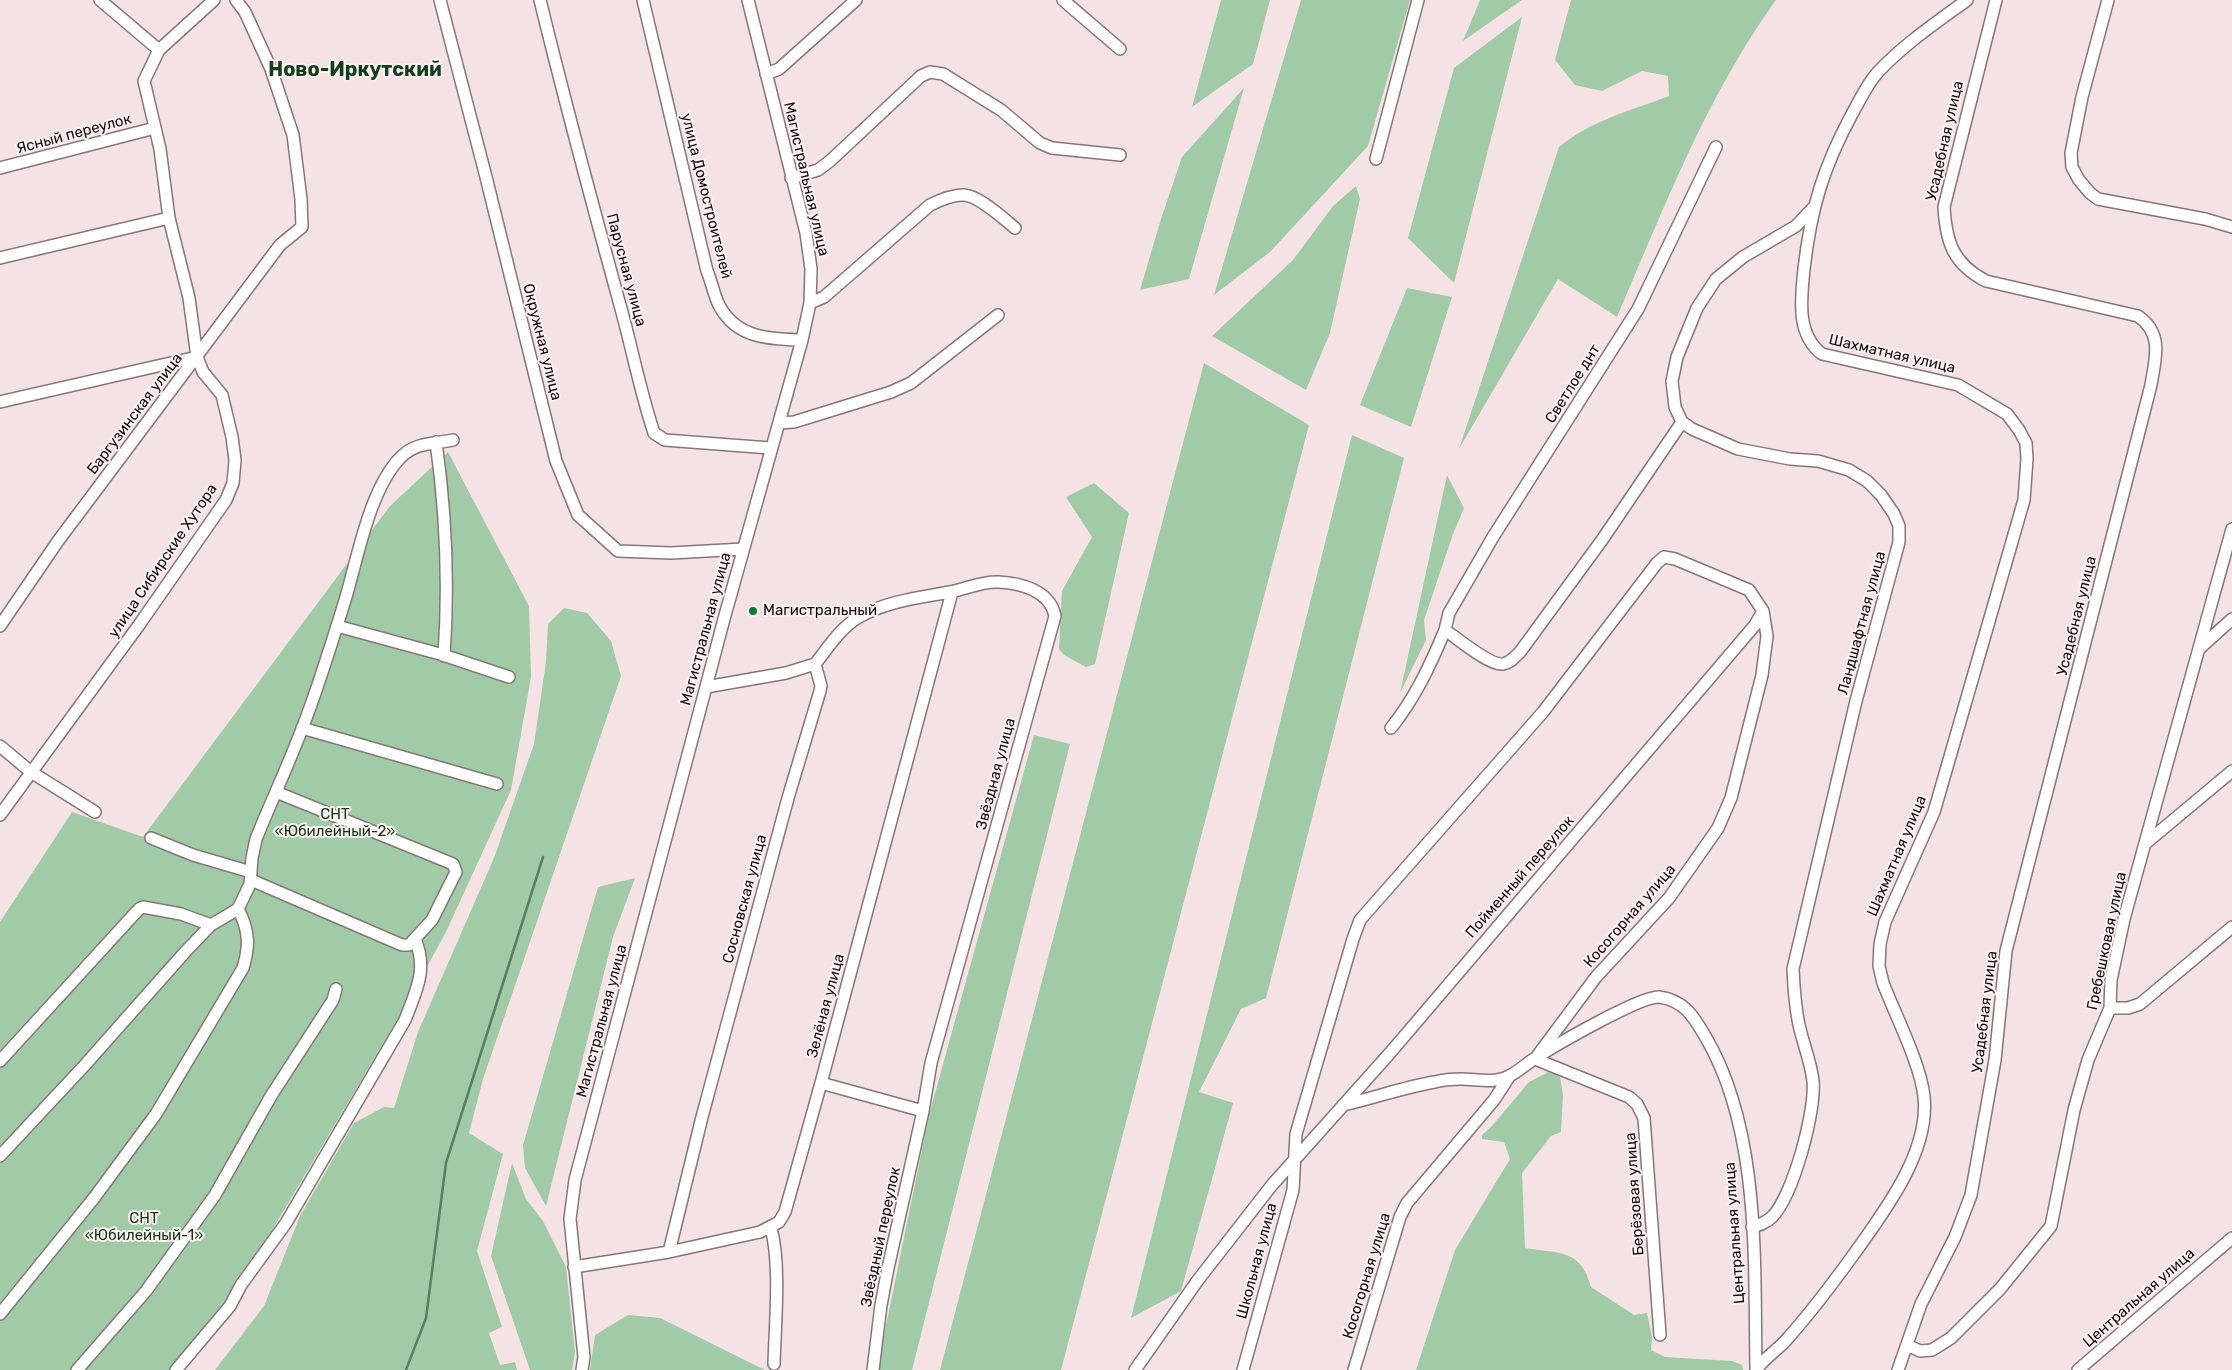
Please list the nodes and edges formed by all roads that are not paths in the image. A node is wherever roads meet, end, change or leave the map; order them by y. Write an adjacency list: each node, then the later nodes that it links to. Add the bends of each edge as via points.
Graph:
1 (100, 0): 15 (street)
2 (214, 0): 15 (street)
3 (236, 0): 31 (street, Баргузинская улица, via 245,12 271,69 293,134 302,199 302,227 280,245)
4 (440, 0): 39 (street, Окружная улица, via 556,461 578,515 618,551 671,553)
5 (540, 0): 37 (street, Парусная улица, via 654,433 665,440)
6 (643, 0): 30 (street, улица Домостроителей, via 707,271 720,308 750,335)
7 (748, 0): 16 (street, Магистральная улица)
8 (856, 0): 16 (street, via 779,69)
9 (1063, 0): 14 (street)
10 (1418, 0): 20 (street)
11 (1966, 0): 23 (street, Шахматная улица, via 1878,73 1840,137)
12 (1996, 0): 85 (street, Усадебная улица, via 1944,207 1945,230 1951,248 1960,263 1986,281 2138,316 2148,323 2156,344 2151,385 2006,951 1995,1060 1971,1196)
13 (2108, 0): 25 (street, via 2082,97 2070,153 2072,167 2098,199)
14 (1120, 48)
15 (159, 50): 17 (street, улица Сибирские Хутора, via 144,80)
16 (766, 74): 22 (street, Магистральная улица)
17 (155, 128): 21 (street, Ясный переулок); 24 (street, улица Сибирские Хутора)
18 (1716, 147): 45 (street, Светлое днт, via 1638,309 1493,537 1448,613)
19 (1120, 155): 22 (street, via 1052,148 1040,143 1002,110 943,74 930,72 921,76 830,161 818,170)
20 (1376, 159)
21 (0, 168)
22 (791, 178): 28 (street, Магистральная улица, via 806,233 811,269)
23 (1813, 207): 33 (street, via 1796,226 1743,257 1716,279 1697,308 1677,357 1672,381 1675,407); 67 (street, Шахматная улица, via 1804,268 1802,313 1806,333 1816,349 1830,357 1958,385 2007,414 2026,443 2024,500 1934,812 1884,922 1880,944)
24 (169, 218): 27 (street); 31 (street, улица Сибирские Хутора, via 189,298)
25 (2232, 227)
26 (1015, 228): 28 (street, via 983,203 965,194 949,197 930,205 824,297)
27 (0, 258)
28 (810, 303): 30 (street, Магистральная улица)
29 (998, 315): 34 (street, via 911,383 794,422)
30 (802, 340): 34 (street, Магистральная улица)
31 (197, 357): 32 (street); 43 (street, Баргузинская улица, via 58,541); 55 (street, улица Сибирские Хутора, via 203,372 222,395 236,460 233,483 226,500 139,625)
32 (0, 402)
33 (1682, 422): 45 (street, via 1602,540 1513,659 1504,664 1493,663); 78 (street, Ландшафтная улица, via 1701,434 1738,449 1818,461 1849,470 1881,495 1899,526 1899,542 1856,702 1793,969 1794,1000 1813,1082 1806,1138 1789,1186 1773,1216)
34 (779, 423): 37 (street, Магистральная улица)
35 (453, 440): 36 (street)
36 (436, 442): 44 (street, via 411,449 386,476 363,535); 47 (street, via 446,527)
37 (770, 448): 39 (street, Магистральная улица)
38 (2232, 529): 46 (street, Гребешковая улица)
39 (743, 549): 50 (street, Магистральная улица)
40 (952, 592): 48 (street, Звёздная улица, via 910,598 857,618 841,631); 73 (street, Зелёная улица); 75 (street, Звёздная улица, via 998,582 1029,588 1049,600 1055,616 931,1063)
41 (1763, 610): 70 (street, Косогорная улица, via 1767,636 1762,675 1731,798 1718,828 1669,898 1596,977); 74 (street, Пойменный переулок, via 1755,625); 77 (street, Школьная улица, via 1749,590 1675,559 1664,557 1657,563 1543,712 1360,920 1296,1134)
42 (2232, 619): 46 (street)
43 (0, 626)
44 (337, 626): 47 (street); 51 (street)
45 (1444, 630): 52 (street, Светлое днт, via 1414,696)
46 (2200, 648): 61 (street, Гребешковая улица)
47 (444, 656): 49 (street)
48 (815, 664): 50 (street, via 786,673); 81 (street, Сосновская улица, via 820,691 702,1117)
49 (509, 677)
50 (706, 687): 82 (street, Магистральная улица, via 575,1180 570,1219)
51 (302, 728): 56 (street); 57 (street)
52 (1391, 728)
53 (0, 746): 55 (street)
54 (2232, 771): 61 (street)
55 (31, 772): 58 (street); 59 (street, улица Сибирские Хутора)
56 (497, 784)
57 (276, 792): 62 (street, via 256,839); 66 (street, via 453,864 456,872 432,920)
58 (95, 812)
59 (0, 815)
60 (151, 838): 62 (street)
61 (2146, 843): 69 (street, Гребешковая улица, via 2124,919 2111,980)
62 (251, 876): 63 (street); 66 (street, via 402,945 409,945)
63 (238, 909): 64 (street); 83 (street, via 246,925 248,939 243,968 156,1114 94,1198)
64 (211, 925): 71 (street, via 181,914 142,907); 76 (street)
65 (2232, 927): 69 (street, via 2140,1004)
66 (415, 939): 89 (street, via 421,954 418,988 404,1020 286,1223 241,1285 230,1306)
67 (1883, 982): 87 (street, Центральная улица, via 1921,1079 1924,1110 1918,1142 1904,1178 1874,1226 1824,1296 1788,1339)
68 (336, 989): 88 (street, via 333,1000 271,1096 215,1195 146,1291)
69 (2110, 1008): 85 (street, Гребешковая улица, via 2088,1060 2074,1110 2050,1226 2000,1289 1951,1338 1932,1350 1920,1351)
70 (1535, 1059): 72 (street, Центральная улица); 78 (street, Центральная улица, via 1634,1003 1658,997 1690,1011 1714,1051 1735,1103 1747,1168); 84 (street, Берёзовая улица, via 1629,1097 1644,1118)
71 (0, 1061)
72 (1509, 1077): 74 (street, via 1492,1081 1460,1078 1435,1082); 94 (street, Косогорная улица, via 1494,1100 1407,1203)
73 (821, 1083): 75 (street); 79 (street, Зелёная улица, via 784,1212)
74 (1343, 1105): 77 (street, Пойменный переулок)
75 (923, 1111): 91 (street, Звёздный переулок, via 880,1305)
76 (0, 1156)
77 (1295, 1160): 92 (street, Пойменный переулок, via 1272,1184 1198,1280); 93 (street, Школьная улица, via 1293,1190)
78 (1752, 1227): 87 (street, Центральная улица)
79 (771, 1228): 81 (street); 86 (street, via 776,1289)
80 (2232, 1238): 96 (street, Центральная улица)
81 (669, 1252): 82 (street)
82 (574, 1267): 90 (street, Магистральная улица, via 584,1358)
83 (0, 1314)
84 (1660, 1335)
85 (1907, 1345): 95 (street, Усадебная улица)
86 (774, 1364)
87 (1756, 1369)
88 (77, 1370)
89 (176, 1370)
90 (582, 1370)
91 (873, 1370)
92 (1135, 1370)
93 (1243, 1370)
94 (1354, 1370)
95 (1898, 1370)
96 (2078, 1370)

